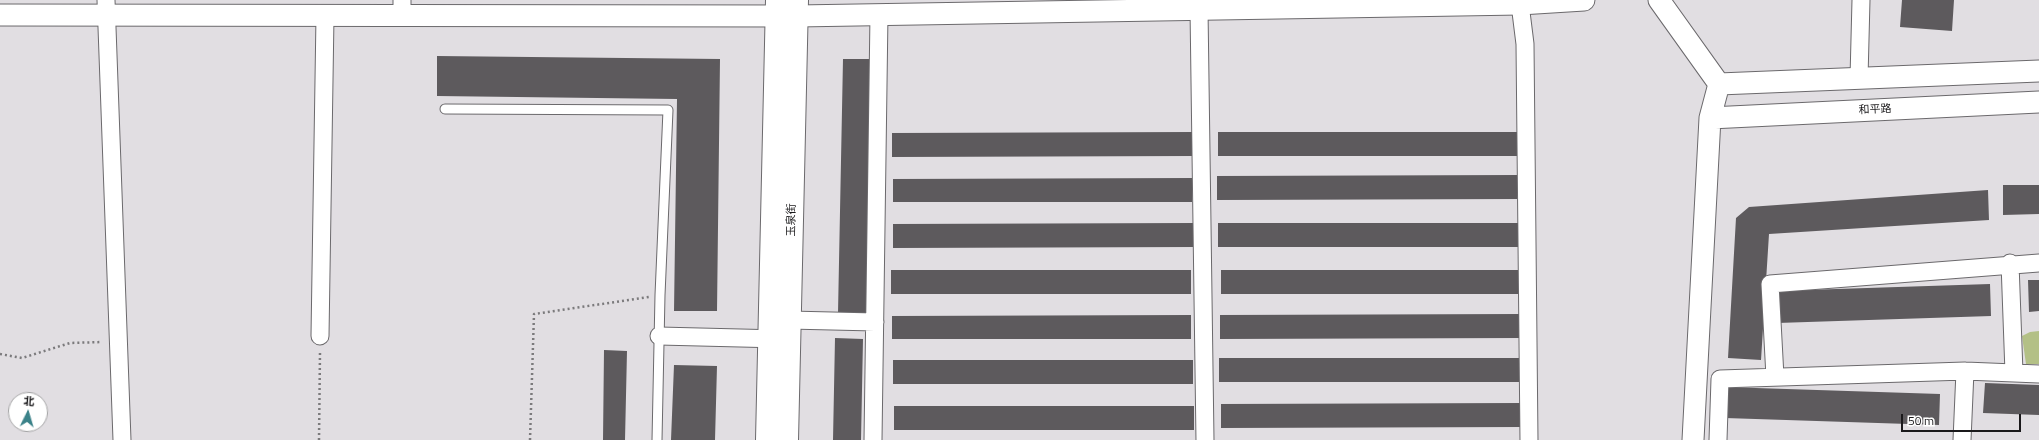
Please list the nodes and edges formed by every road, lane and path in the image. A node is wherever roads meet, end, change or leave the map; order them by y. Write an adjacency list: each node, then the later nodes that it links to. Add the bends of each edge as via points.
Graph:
1 (1584, 0): 5 (street)
2 (1659, 0): 16 (street)
3 (1861, 0): 15 (street)
4 (1386, 3): 5 (street); 10 (street)
5 (1520, 4): 41 (street, via 1525,44)
6 (1115, 5): 10 (street); 11 (street)
7 (106, 8): 12 (street); 13 (street); 27 (street)
8 (402, 8): 9 (street); 13 (street)
9 (787, 8): 11 (street); 24 (main road, 玉泉街)
10 (1199, 9): 40 (street)
11 (879, 14): 23 (street)
12 (0, 15)
13 (325, 16): 25 (street)
14 (2039, 71): 15 (street)
15 (1859, 78): 16 (street)
16 (1719, 84): 19 (street)
17 (2039, 102): 19 (street, 和平路)
18 (445, 109): 22 (lane, via 668,110)
19 (1710, 118): 42 (street)
20 (2039, 263): 21 (street)
21 (2010, 264): 30 (street); 32 (street, via 1770,284)
22 (660, 295): 26 (lane); 35 (path, via 534,314)
23 (875, 322): 24 (street); 39 (street)
24 (783, 332): 26 (street); 37 (main road, 玉泉街); 38 (main road, 玉泉街)
25 (320, 336): 34 (path)
26 (659, 336): 36 (lane)
27 (118, 341): 28 (path, via 70,343 22,358); 33 (street)
28 (0, 354)
29 (1965, 370): 30 (street); 32 (street); 44 (street)
30 (2014, 373): 31 (street)
31 (2039, 374)
32 (1775, 377): 43 (street, via 1720,379)
33 (122, 440)
34 (319, 440)
35 (530, 440)
36 (657, 440)
37 (767, 440)
38 (787, 440)
39 (873, 440)
40 (1205, 440)
41 (1529, 440)
42 (1693, 440)
43 (1718, 440)
44 (1962, 440)

